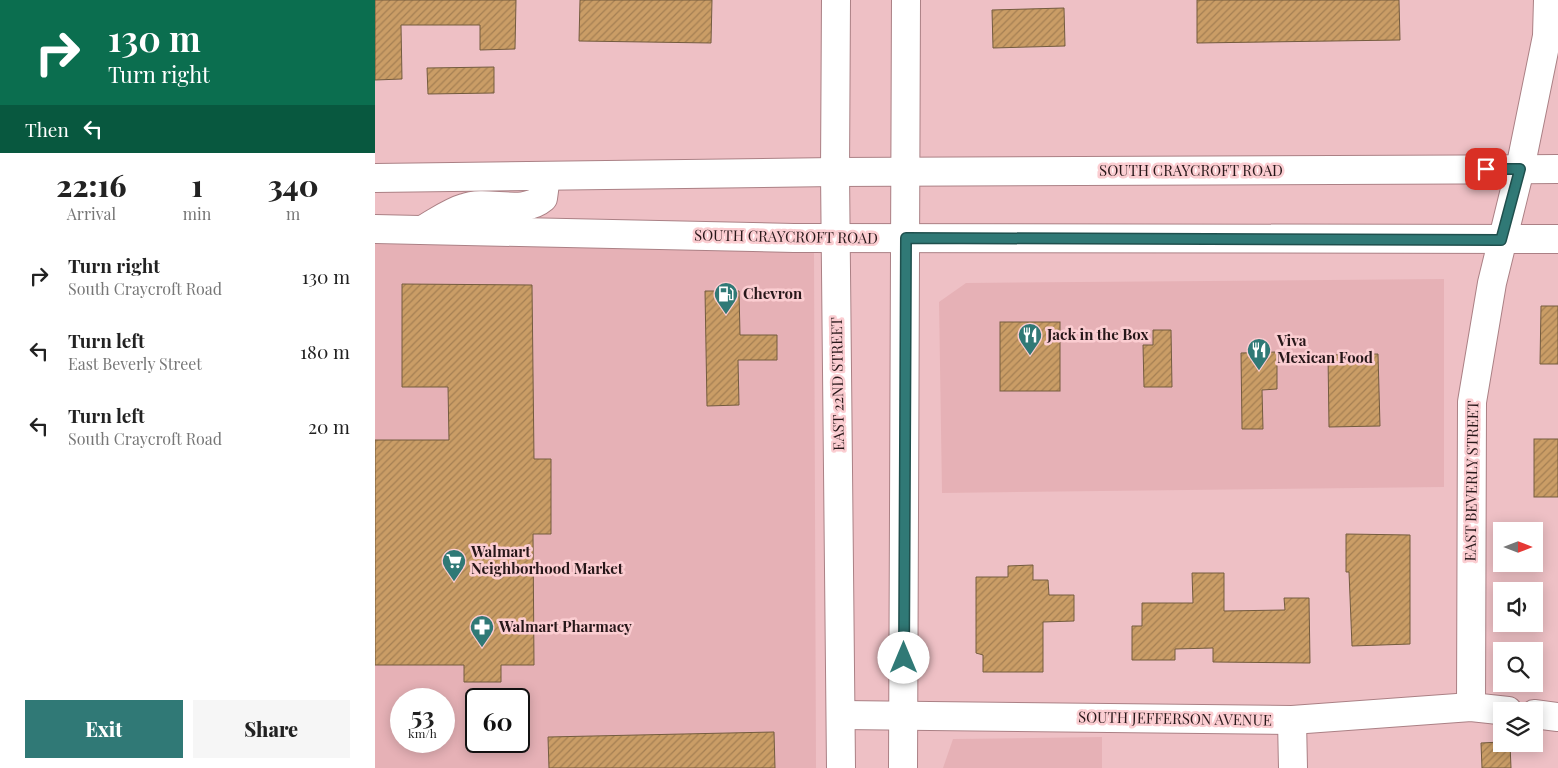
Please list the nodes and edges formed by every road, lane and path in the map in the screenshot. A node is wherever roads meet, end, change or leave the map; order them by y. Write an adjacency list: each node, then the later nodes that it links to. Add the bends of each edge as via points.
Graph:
1 (836, 0): 6 (main road, EAST 22ND STREET)
2 (906, 0): 7 (main road)
3 (1548, 0): 4 (main road, EAST BEVERLY STREET, via 1547,36)
4 (1520, 169): 5 (main road, SOUTH CRAYCROFT ROAD); 7 (main road, SOUTH CRAYCROFT ROAD); 15 (main road, EAST BEVERLY STREET)
5 (1558, 169)
6 (835, 172): 7 (main road, SOUTH CRAYCROFT ROAD); 8 (main road, SOUTH CRAYCROFT ROAD); 12 (main road, EAST 22ND STREET)
7 (906, 172): 13 (main road)
8 (546, 176): 9 (main road, SOUTH CRAYCROFT ROAD); 11 (main road, via 543,198 537,203 465,207)
9 (375, 178)
10 (375, 229): 11 (main road, SOUTH CRAYCROFT ROAD)
11 (421, 230): 12 (main road, SOUTH CRAYCROFT ROAD)
12 (836, 238): 13 (main road, SOUTH CRAYCROFT ROAD); 18 (main road, EAST 22ND STREET)
13 (906, 238): 15 (main road, SOUTH CRAYCROFT ROAD); 20 (main road)
14 (1558, 239): 15 (main road, SOUTH CRAYCROFT ROAD)
15 (1501, 240): 16 (main road, EAST BEVERLY STREET, via 1472,402)
16 (1471, 707): 17 (main road, SOUTH JEFFERSON AVENUE); 22 (main road, SOUTH JEFFERSON AVENUE)
17 (1493, 709)
18 (841, 715): 20 (main road, SOUTH JEFFERSON AVENUE); 23 (main road, EAST 22ND STREET)
19 (1543, 715): 21 (main road)
20 (903, 716): 22 (main road, SOUTH JEFFERSON AVENUE); 24 (main road)
21 (1558, 717)
22 (1292, 720): 25 (main road)
23 (841, 768)
24 (903, 768)
25 (1293, 768)

